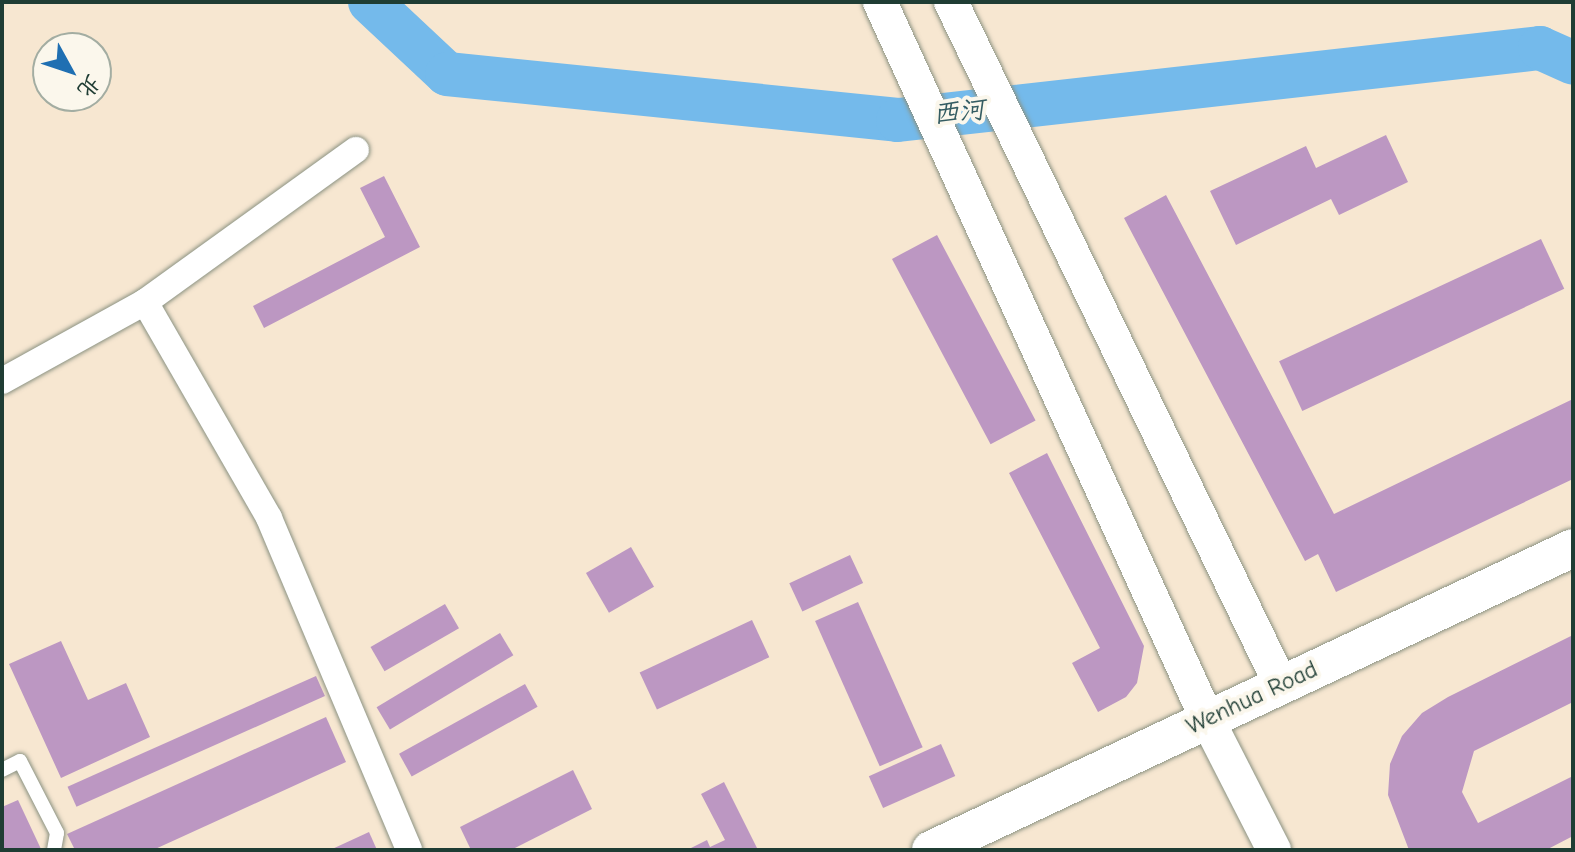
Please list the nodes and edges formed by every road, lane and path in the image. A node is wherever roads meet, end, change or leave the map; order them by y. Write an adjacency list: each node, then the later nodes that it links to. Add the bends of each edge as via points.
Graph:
1 (880, 2): 8 (street)
2 (957, 14): 7 (street)
3 (356, 150): 4 (street)
4 (145, 302): 5 (street); 11 (street, via 269,518)
5 (2, 381)
6 (1573, 548): 7 (main road, Wenhua Road)
7 (1281, 685): 8 (main road, Wenhua Road)
8 (1207, 719): 12 (main road, Wenhua Road); 13 (street)
9 (2, 770): 10 (lane, via 20,761 57,833)
10 (54, 850)
11 (409, 850)
12 (931, 850)
13 (1274, 850)

